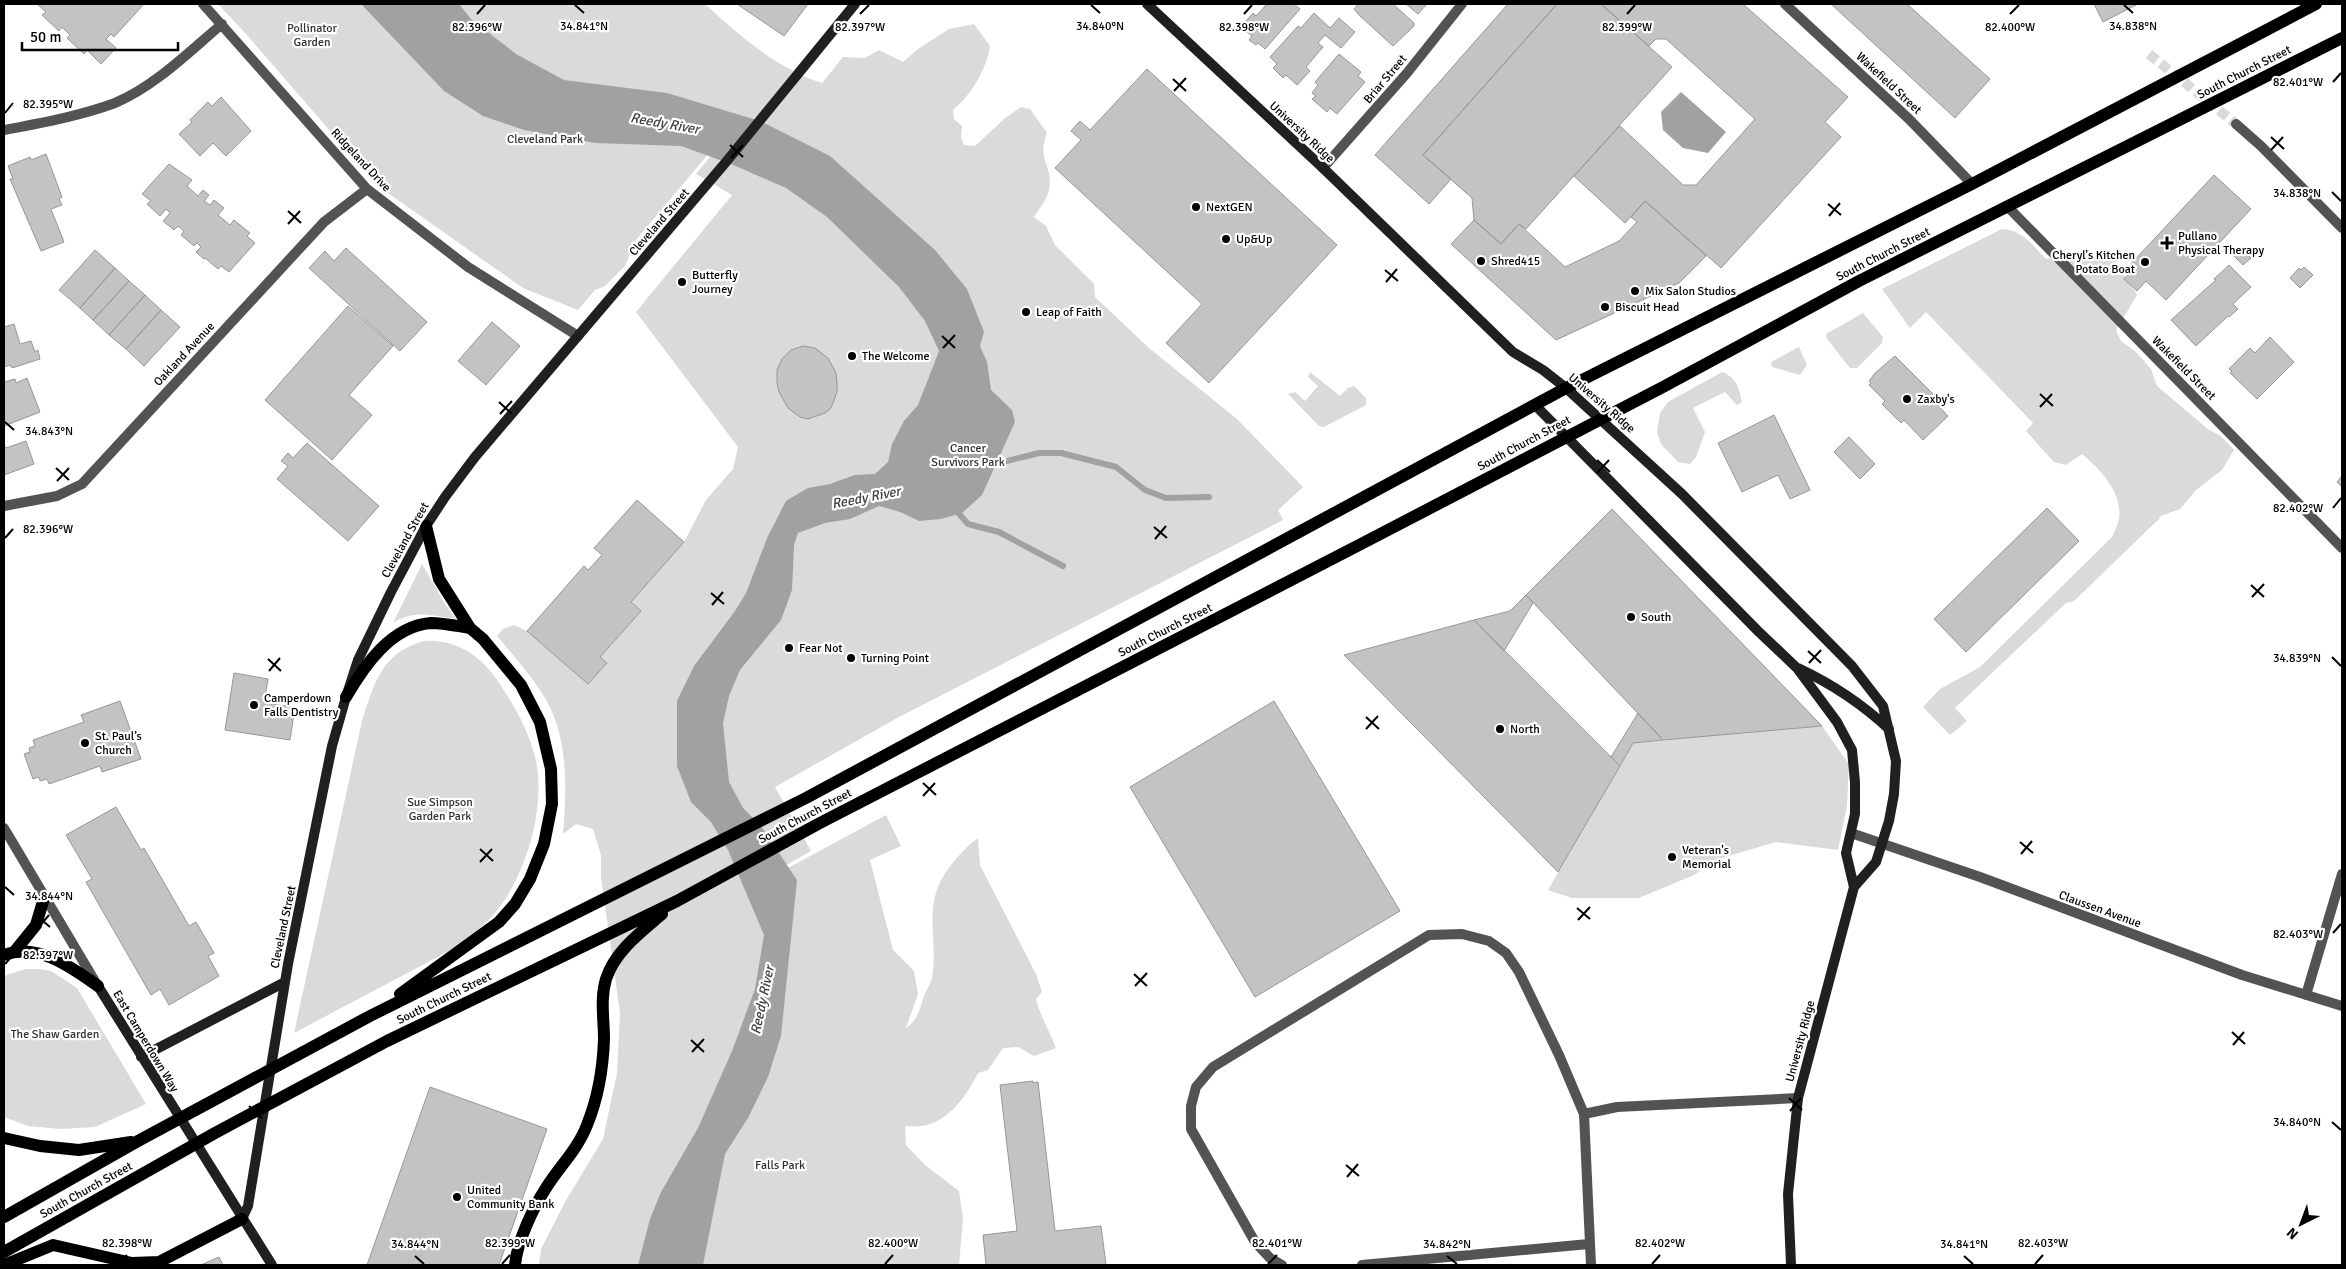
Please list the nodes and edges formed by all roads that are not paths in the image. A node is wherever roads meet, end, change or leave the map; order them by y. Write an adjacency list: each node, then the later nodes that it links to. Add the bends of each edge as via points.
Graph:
1 (203, 4): 7 (street, Ridgeland Drive)
2 (856, 4): 16 (street, Cleveland Street)
3 (1147, 4): 11 (street, University Ridge)
4 (1462, 4): 11 (street, Briar Street, via 1407,73)
5 (1785, 4): 12 (street, Wakefield Street, via 1910,119)
6 (2316, 4): 12 (main road, South Church Street)
7 (222, 24): 10 (street, via 159,77 116,102); 13 (street, Ridgeland Drive)
8 (2342, 38): 14 (main road, South Church Street)
9 (2236, 124): 15 (street)
10 (4, 130)
11 (1323, 168): 17 (street, University Ridge, via 1513,352)
12 (1972, 184): 17 (main road, South Church Street)
13 (367, 189): 16 (street, Ridgeland Drive, via 468,267); 21 (street, Oakland Avenue, via 324,222 82,484 57,496)
14 (2008, 207): 19 (main road, South Church Street, via 1845,288); 23 (street, Wakefield Street)
15 (2342, 228)
16 (578, 336): 22 (street, Cleveland Street, via 475,457)
17 (1566, 388): 18 (main road, South Church Street); 19 (street, University Ridge)
18 (1535, 405): 20 (street, University Ridge); 40 (main road, South Church Street, via 806,798)
19 (1601, 419): 20 (main road, South Church Street); 27 (street, University Ridge, via 1682,494 1852,666 1883,706)
20 (1567, 436): 25 (street, University Ridge); 34 (main road, South Church Street, via 818,824)
21 (4, 506)
22 (426, 526): 24 (main road, via 439,578); 26 (street, Cleveland Street, via 373,626)
23 (2342, 548)
24 (470, 628): 26 (main road, via 432,623 410,628 391,639 359,674); 40 (main road, via 521,686 540,722 550,769 552,804 544,844 530,879 499,922)
25 (1797, 668): 27 (street, via 1857,701); 29 (street, University Ridge, via 1837,722 1852,750 1856,782)
26 (346, 697): 36 (street, Cleveland Street, via 332,746)
27 (1890, 730): 30 (street, University Ridge, via 1896,761 1894,794)
28 (4, 828): 33 (street, East Camperdown Way)
29 (1851, 833): 30 (street, Claussen Avenue); 32 (street, University Ridge, via 1846,853)
30 (1881, 843): 32 (street, University Ridge, via 1876,862); 38 (street, Claussen Avenue, via 2242,975)
31 (2342, 874): 38 (street)
32 (1854, 887): 42 (street, University Ridge)
33 (44, 898): 35 (main road, via 36,925); 37 (street, East Camperdown Way)
34 (677, 901): 49 (main road, South Church Street, via 387,1042 214,1133); 52 (main road, via 631,940 611,968 602,1008 603,1059 593,1108 567,1161 545,1189 521,1238)
35 (9, 953): 37 (main road, via 39,954 68,964)
36 (285, 982): 41 (street); 47 (street, Cleveland Street, via 248,1206)
37 (98, 986): 41 (street, East Camperdown Way)
38 (2306, 995): 39 (street, Claussen Avenue)
39 (2342, 1006)
40 (370, 1016): 45 (main road, South Church Street)
41 (141, 1057): 47 (street, East Camperdown Way)
42 (1798, 1098): 43 (street, via 1617,1107); 56 (street, University Ridge, via 1788,1194)
43 (1584, 1114): 48 (street); 53 (street, via 1519,972 1506,953 1489,941 1462,934 1429,935 1213,1067 1196,1087 1191,1106 1191,1128 1255,1242)
44 (4, 1138): 45 (main road, via 79,1150)
45 (138, 1141): 46 (main road, South Church Street)
46 (4, 1216)
47 (242, 1219): 50 (main road, via 158,1262 132,1263 53,1245); 51 (street, East Camperdown Way)
48 (1589, 1244): 54 (street); 55 (street)
49 (4, 1252)
50 (4, 1265)
51 (272, 1265)
52 (515, 1265)
53 (1282, 1265)
54 (1362, 1265)
55 (1591, 1265)
56 (1791, 1265)

